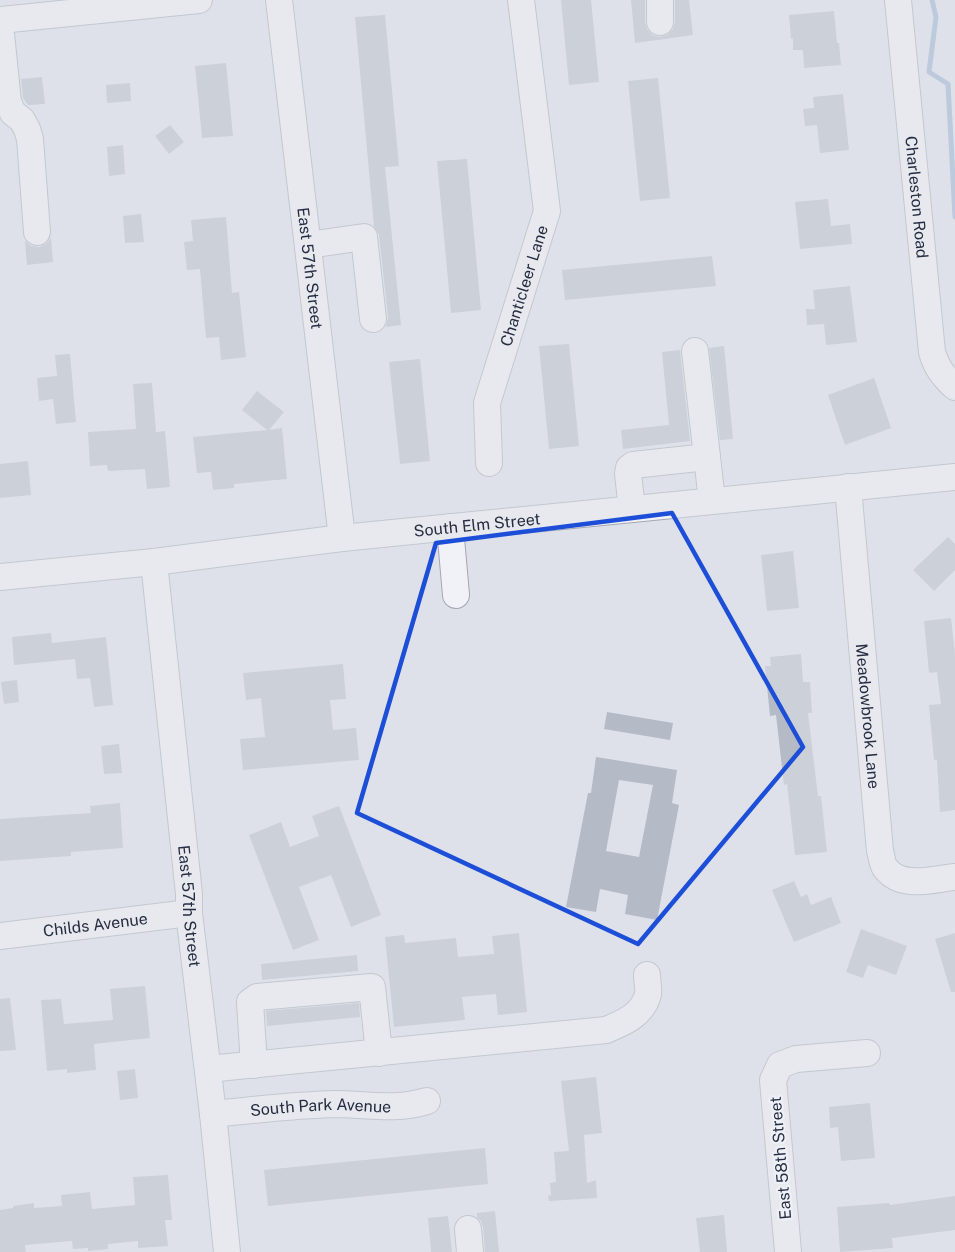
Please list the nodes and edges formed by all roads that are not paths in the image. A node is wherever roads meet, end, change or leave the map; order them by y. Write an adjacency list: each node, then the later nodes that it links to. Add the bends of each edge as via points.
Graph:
1 (199, 0): 5 (street)
2 (279, 0): 8 (street, East 57th Street)
3 (521, 0): 13 (street, Chanticleer Lane, via 547,211 487,403)
4 (898, 0): 11 (street, Charleston Road, via 932,352 935,365)
5 (0, 20)
6 (0, 24): 7 (street, via 8,102 22,120 30,140)
7 (37, 232)
8 (308, 245): 9 (street, via 364,237); 19 (street, East 57th Street)
9 (373, 320)
10 (695, 351): 12 (street)
11 (955, 387)
12 (707, 457): 16 (street); 17 (street, via 633,465 628,474)
13 (489, 463)
14 (955, 477): 15 (street, South Elm Street)
15 (848, 487): 16 (street, South Elm Street); 23 (street, Meadowbrook Lane, via 880,851 885,868 898,879)
16 (712, 501): 17 (street, South Elm Street)
17 (632, 509): 18 (street, South Elm Street)
18 (450, 527): 19 (street, South Elm Street); 22 (street)
19 (342, 538): 20 (street, South Elm Street)
20 (154, 562): 21 (street, South Elm Street); 24 (street, East 57th Street)
21 (0, 577)
22 (456, 595)
23 (955, 877)
24 (189, 913): 25 (street, Childs Avenue); 30 (street, East 57th Street)
25 (0, 936)
26 (647, 975): 27 (street, via 648,994 642,1008 626,1022 606,1029)
27 (379, 1053): 29 (street); 29 (street, via 372,987 256,997 249,1002)
28 (867, 1053): 34 (street, East 58th Street, via 796,1059 780,1065 773,1080)
29 (254, 1065): 30 (street)
30 (208, 1069): 32 (street, East 57th Street)
31 (427, 1101): 32 (street, South Park Avenue, via 413,1106 336,1104)
32 (213, 1114): 33 (street, East 57th Street)
33 (227, 1252)
34 (788, 1252)

